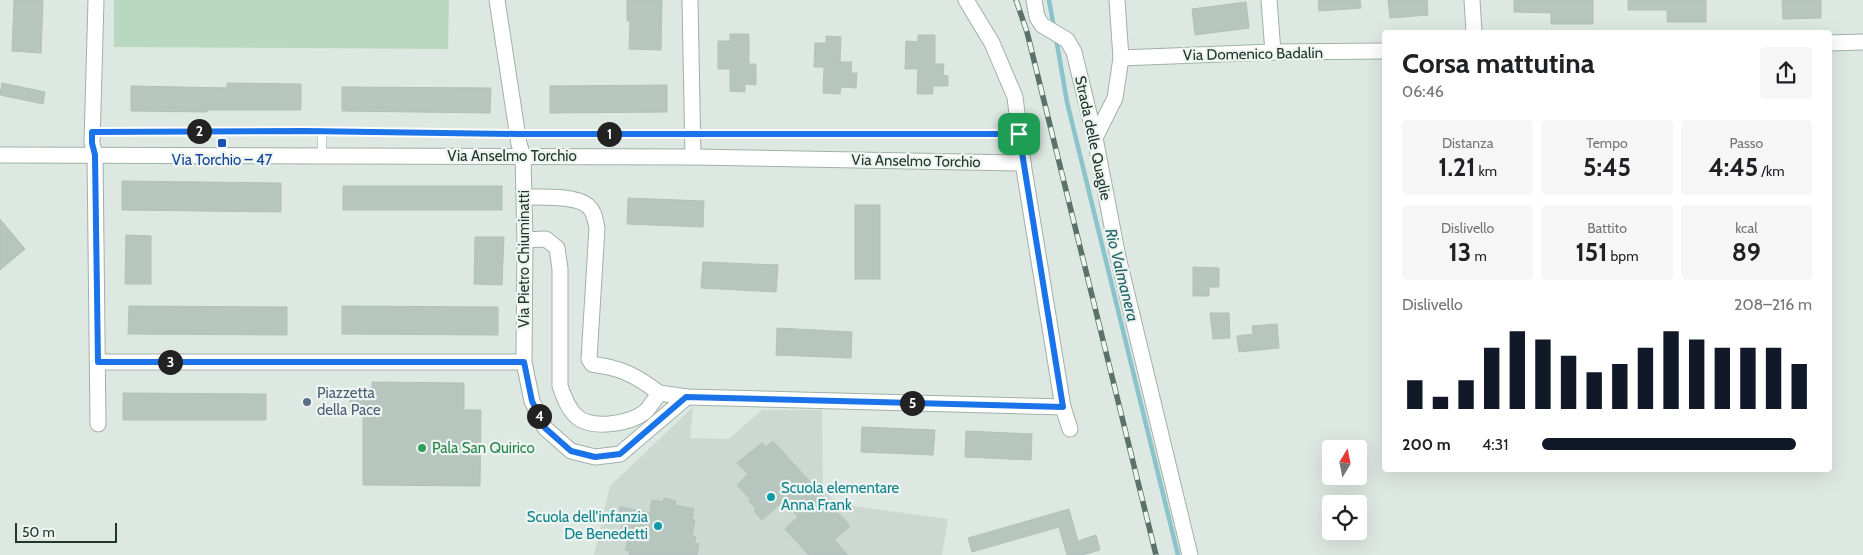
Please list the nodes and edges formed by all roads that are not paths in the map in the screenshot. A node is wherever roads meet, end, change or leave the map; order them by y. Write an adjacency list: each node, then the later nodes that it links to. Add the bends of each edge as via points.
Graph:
1 (96, 0): 16 (street)
2 (496, 0): 17 (street, Via Pietro Chiuminatti)
3 (690, 0): 18 (street)
4 (966, 0): 19 (street, via 992,43 1015,97)
5 (1034, 0): 20 (street, Strada delle Quaglie, via 1042,25 1067,40 1074,52)
6 (1117, 0): 14 (street)
7 (1268, 0): 13 (street)
8 (1472, 0): 9 (street)
9 (1474, 30)
10 (1863, 42): 11 (street)
11 (1832, 43)
12 (1382, 51): 13 (street, Via Domenico Badalin)
13 (1273, 52): 14 (street, Via Domenico Badalin)
14 (1121, 58): 20 (street, via 1114,98)
15 (322, 131): 16 (lane); 17 (lane); 22 (lane)
16 (92, 132): 23 (street)
17 (518, 134): 18 (lane); 24 (street, Via Pietro Chiuminatti)
18 (692, 134): 19 (lane); 25 (street)
19 (1019, 134): 26 (street)
20 (1095, 138): 36 (street, Strada delle Quaglie, via 1118,257)
21 (0, 154): 23 (street, Via Anselmo Torchio)
22 (322, 154): 23 (street, Via Anselmo Torchio); 24 (street, Via Anselmo Torchio)
23 (95, 155): 29 (street)
24 (523, 156): 25 (street, Via Anselmo Torchio); 27 (street, Via Pietro Chiuminatti)
25 (693, 157): 26 (street, Via Anselmo Torchio)
26 (1023, 163): 33 (street)
27 (525, 197): 28 (street, Via Pietro Chiuminatti); 31 (street, via 572,199 587,205 594,214 597,228 589,360 592,364 629,374)
28 (525, 240): 30 (street, Via Pietro Chiuminatti); 31 (street, via 546,239 557,248 560,269 560,386 566,404 576,416 613,424 631,420 646,410)
29 (98, 362): 30 (street); 34 (street)
30 (524, 362): 32 (street, Via Pietro Chiuminatti, via 532,401 545,428 571,451 595,457 620,454)
31 (659, 393): 32 (street)
32 (686, 397): 33 (street)
33 (1063, 407): 35 (street)
34 (98, 424)
35 (1070, 429)
36 (1190, 555)

